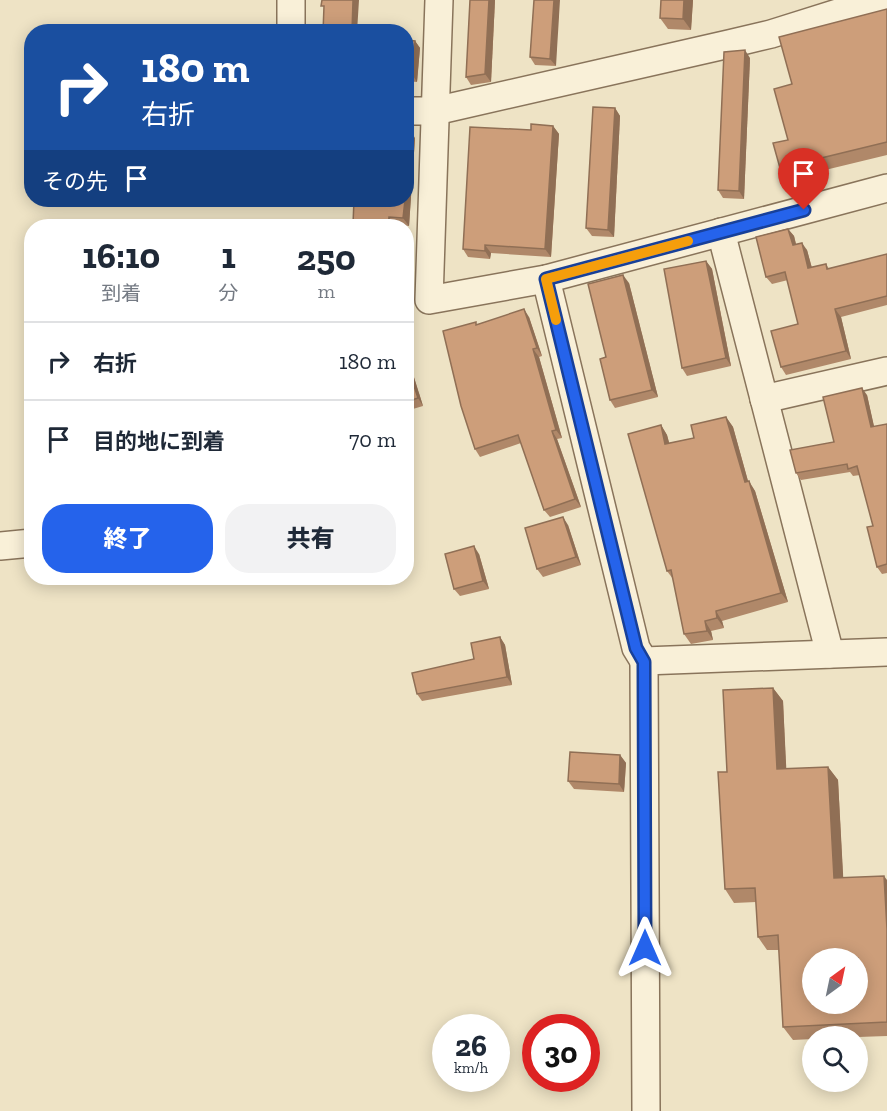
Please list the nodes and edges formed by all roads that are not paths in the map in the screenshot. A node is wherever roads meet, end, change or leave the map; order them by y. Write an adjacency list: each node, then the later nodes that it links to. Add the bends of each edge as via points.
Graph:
1 (291, 0): 4 (street)
2 (439, 0): 6 (street)
3 (879, 0): 6 (street, via 771,34)
4 (291, 24)
5 (414, 111): 6 (street)
6 (435, 111): 10 (street)
7 (887, 188): 8 (street)
8 (721, 232): 9 (street); 12 (street)
9 (546, 279): 10 (street); 17 (street, via 636,648)
10 (418, 304)
11 (887, 371): 12 (street)
12 (764, 399): 16 (street)
13 (24, 544): 14 (street)
14 (0, 546)
15 (887, 652): 16 (street)
16 (830, 654): 17 (street)
17 (644, 662): 18 (street)
18 (646, 1111)

